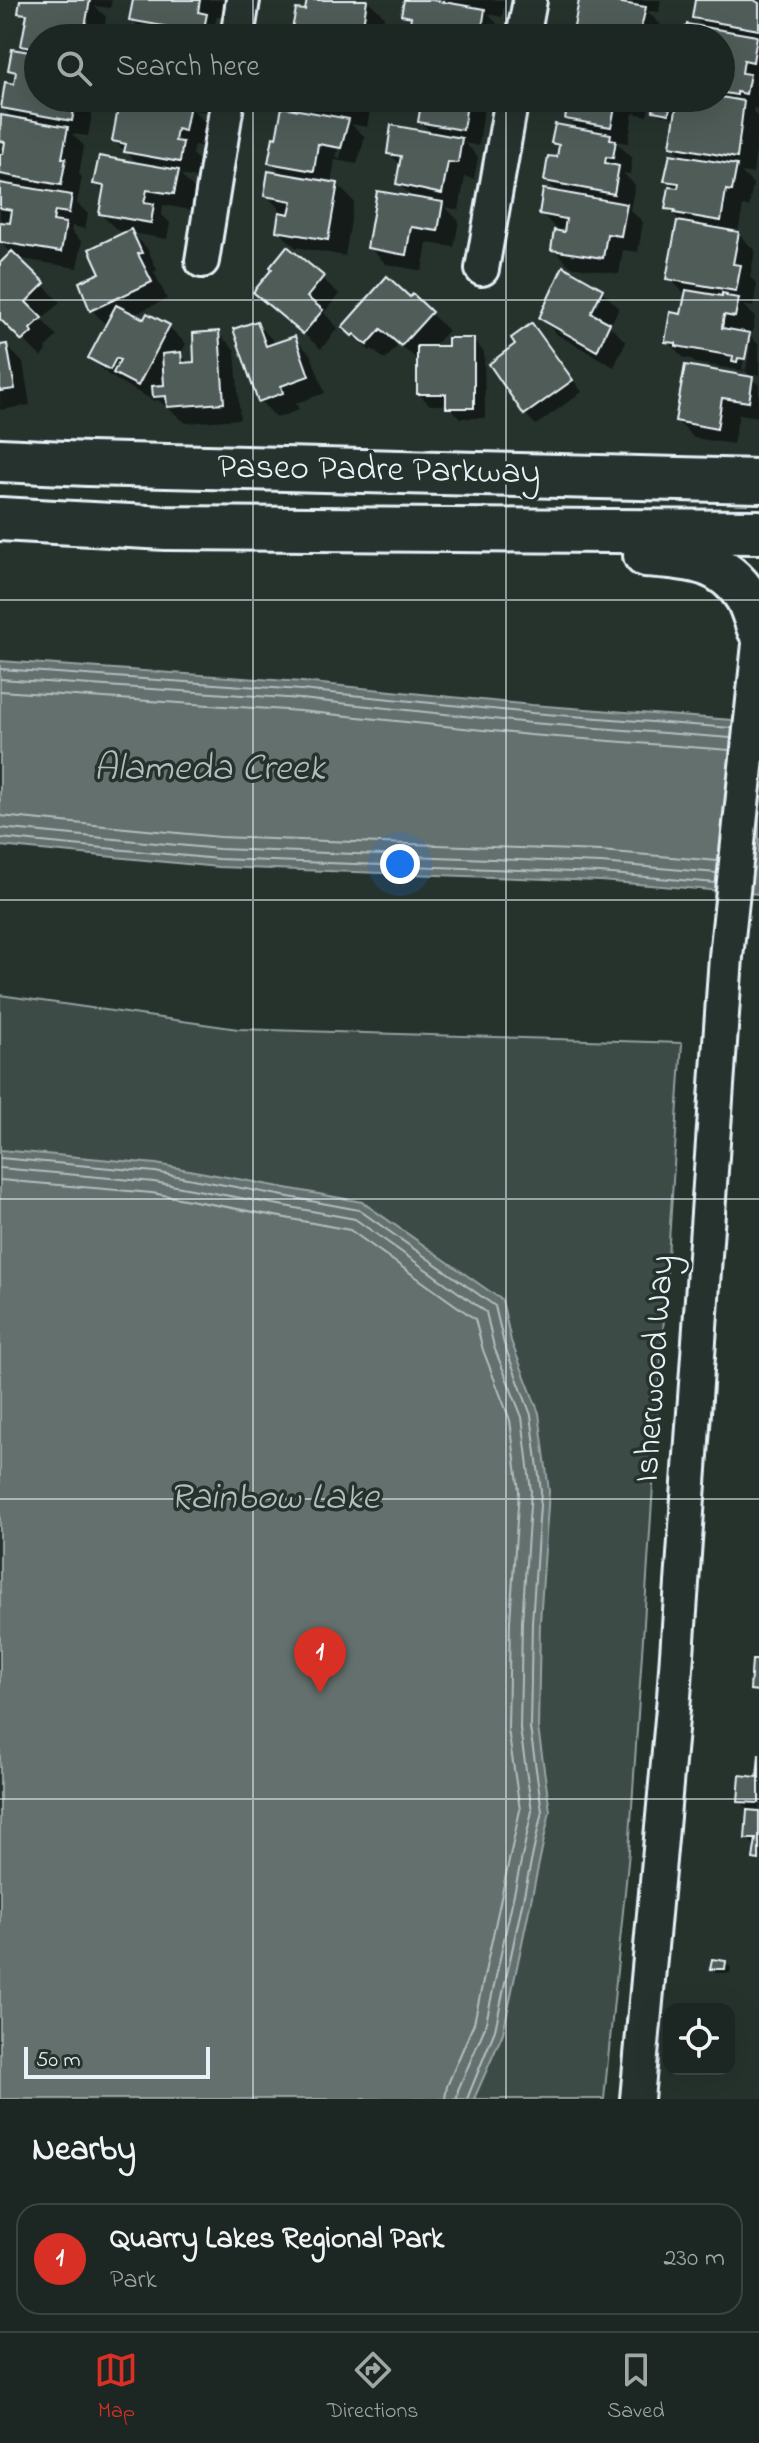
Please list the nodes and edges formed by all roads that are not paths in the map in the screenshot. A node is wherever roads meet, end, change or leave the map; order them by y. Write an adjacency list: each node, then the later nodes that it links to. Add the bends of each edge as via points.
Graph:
1 (243, 0): 3 (street)
2 (530, 0): 4 (street)
3 (239, 24)
4 (526, 24)
5 (226, 112): 7 (street)
6 (510, 112): 8 (street)
7 (202, 261)
8 (482, 269)
9 (0, 460): 10 (main road, Paseo Padre Parkway)
10 (759, 481)
11 (0, 519): 12 (main road, Paseo Padre Parkway, via 166,528)
12 (478, 530): 13 (main road, Paseo Padre Parkway); 14 (main road, via 563,547 696,559 727,574 747,598)
13 (759, 532)
14 (759, 629)
15 (759, 644): 16 (street, Isherwood Way, via 728,939 674,1697)
16 (637, 2099)

